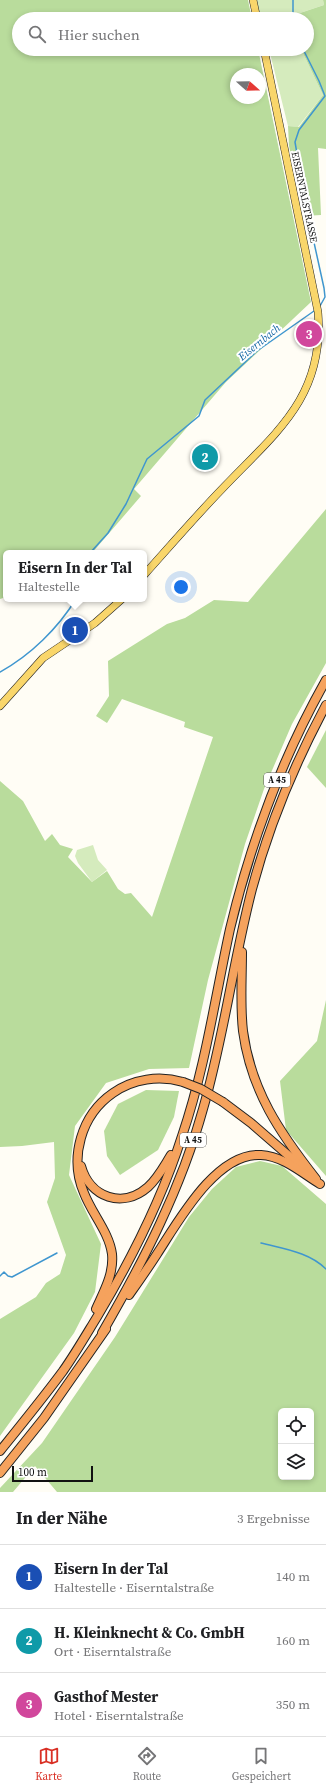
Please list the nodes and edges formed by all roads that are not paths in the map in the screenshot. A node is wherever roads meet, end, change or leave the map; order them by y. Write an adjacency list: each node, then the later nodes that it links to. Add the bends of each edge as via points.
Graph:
1 (253, 0): 2 (main road)
2 (256, 12)
3 (265, 56): 4 (main road, EISERNTALSTRASSE, via 317,304 319,333 316,354 307,386 297,406 271,440 222,489)
4 (147, 572)
5 (119, 602): 8 (main road, via 95,623 43,658)
6 (326, 680): 10 (highway, A 45, via 297,733 268,801 254,842 230,929 198,1084)
7 (326, 705): 9 (highway, A 45, via 308,738 279,805 254,881)
8 (0, 706)
9 (242, 932): 12 (highway, via 243,1031 250,1061 263,1100 281,1132); 13 (highway, A 45, via 220,1040 193,1141 153,1240)
10 (182, 1139): 11 (highway, via 152,1184 140,1193 126,1198 108,1197 92,1188 82,1172); 14 (highway, A 45, via 135,1248)
11 (78, 1157): 12 (highway, bridge, via 86,1125 97,1108 113,1093 131,1084 151,1079 170,1079 201,1089 223,1102 256,1126); 14 (highway, via 80,1182 88,1203 105,1232 112,1254 112,1264 107,1285)
12 (323, 1187): 13 (highway, via 284,1162 269,1156 248,1156 230,1163 212,1178 191,1204)
13 (102, 1333): 16 (highway, A 45, via 44,1418)
14 (76, 1350): 15 (highway, A 45, via 64,1370)
15 (0, 1451)
16 (0, 1473)

